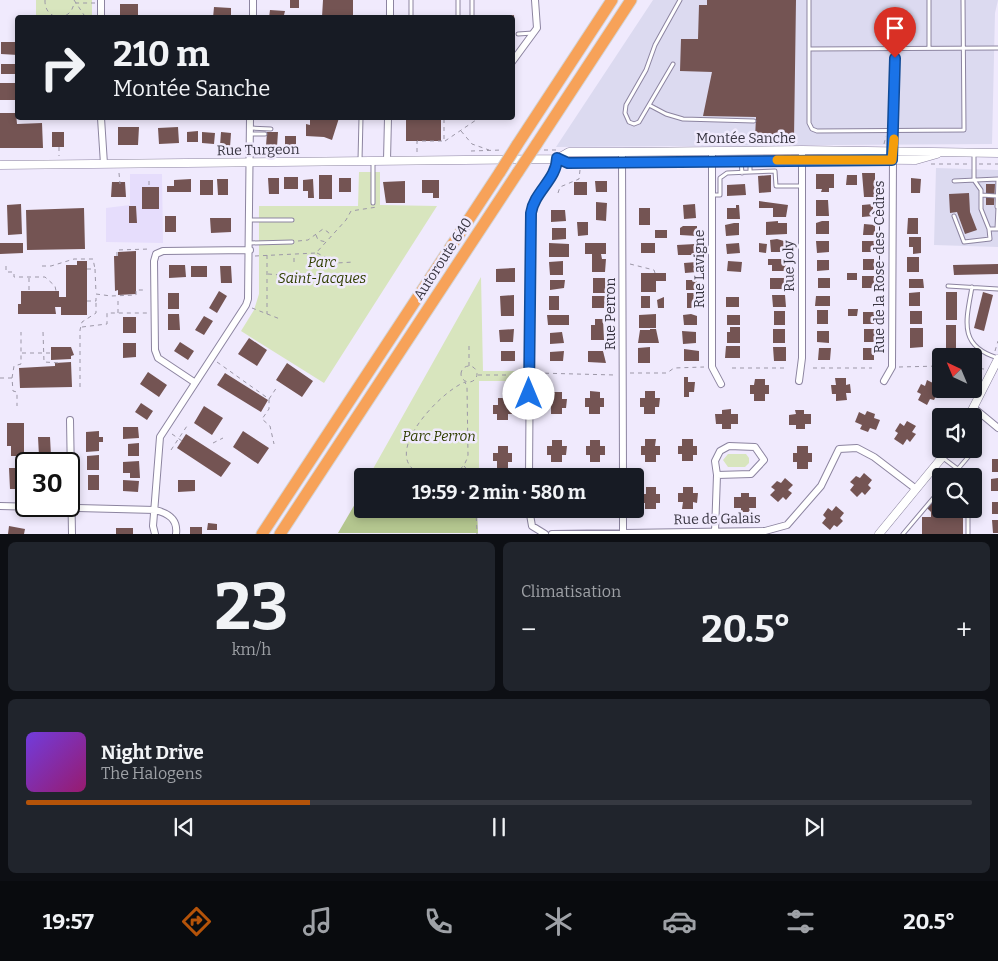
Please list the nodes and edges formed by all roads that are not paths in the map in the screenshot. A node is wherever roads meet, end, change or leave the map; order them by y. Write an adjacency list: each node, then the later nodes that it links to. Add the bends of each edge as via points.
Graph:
1 (254, 0): 15 (street)
2 (390, 0): 16 (street)
3 (411, 0): 17 (lane)
4 (458, 0): 18 (lane)
5 (472, 0): 19 (lane)
6 (535, 0): 20 (street, via 537,28)
7 (612, 0): 115 (highway, Autoroute 640, bridge)
8 (631, 0): 101 (highway, Autoroute 640, bridge, via 539,147 518,172)
9 (680, 0): 29 (lane, via 626,105 627,120 631,124 639,122)
10 (809, 0): 26 (lane)
11 (929, 0): 23 (lane)
12 (964, 0): 24 (lane)
13 (101, 1): 14 (street)
14 (101, 15)
15 (253, 15)
16 (390, 15)
17 (411, 15)
18 (458, 15)
19 (472, 15)
20 (534, 33): 21 (lane); 27 (street)
21 (518, 34)
22 (895, 48): 23 (lane); 26 (lane); 36 (lane)
23 (929, 48): 24 (lane)
24 (965, 48): 25 (lane); 36 (lane, via 964,130)
25 (998, 48)
26 (809, 49): 36 (lane, via 809,123 812,129)
27 (515, 58)
28 (673, 64): 29 (lane)
29 (649, 105): 34 (lane, via 683,119)
30 (101, 120): 56 (street)
31 (250, 120): 37 (street)
32 (361, 120): 48 (lane)
33 (388, 120): 50 (street)
34 (754, 121)
35 (271, 128): 37 (lane)
36 (894, 130): 44 (lane)
37 (250, 131): 38 (lane); 54 (street)
38 (265, 134)
39 (802, 150): 40 (street, Montée Sanche); 44 (street, Montée Sanche); 47 (street, Rue Joly)
40 (712, 151): 41 (street, Montée Sanche); 51 (street, Rue Lavigne)
41 (622, 152): 45 (street, Montée Sanche, via 569,152); 55 (street, Rue Perron)
42 (998, 153): 43 (street, Montée Sanche)
43 (974, 154): 44 (street, Montée Sanche); 62 (lane)
44 (893, 156): 47 (street, Montée Sanche); 83 (street, Rue de la Rose-des-Cèdres, via 892,367)
45 (557, 158): 46 (street, Montée Sanche); 55 (street, Montée Sanche, via 568,163); 94 (street, via 556,167 532,205 527,363)
46 (515, 159): 50 (street, Rue Turgeon)
47 (802, 159): 53 (street, Montée Sanche); 64 (street, Rue Joly, via 805,178)
48 (360, 160): 49 (street, Rue Turgeon); 54 (street, Rue Turgeon)
49 (373, 160): 50 (street, Rue Turgeon); 68 (lane)
50 (387, 160)
51 (712, 161): 52 (street, Montée Sanche); 55 (street, Montée Sanche); 60 (street, Rue Lavigne)
52 (741, 161): 53 (street, Montée Sanche); 59 (lane)
53 (750, 161): 58 (lane)
54 (249, 163): 56 (street, Rue Turgeon); 71 (street)
55 (622, 163): 95 (street, Rue Perron)
56 (104, 164): 57 (street, Rue Turgeon)
57 (0, 165)
58 (750, 172): 59 (lane); 64 (lane, via 775,171 776,186)
59 (742, 173): 61 (lane)
60 (712, 178): 61 (lane); 65 (street, Rue Lavigne)
61 (720, 178): 65 (lane, via 720,195)
62 (974, 180): 63 (lane); 66 (lane); 67 (lane, via 998,180)
63 (954, 181)
64 (801, 186): 82 (street, Rue Joly, via 805,196)
65 (712, 195): 85 (street, Rue Lavigne, via 712,367)
66 (981, 195): 67 (lane); 73 (lane, via 981,209)
67 (997, 196): 69 (lane)
68 (373, 203)
69 (998, 207): 74 (lane)
70 (954, 216): 73 (lane, via 964,242 990,238)
71 (249, 220): 72 (lane); 76 (street)
72 (292, 220)
73 (989, 229): 74 (lane)
74 (998, 229)
75 (292, 242): 76 (lane)
76 (250, 243): 77 (street)
77 (250, 250): 84 (street, via 246,305); 84 (street, via 156,254 155,350 158,358)
78 (948, 286): 79 (lane)
79 (972, 287): 80 (lane); 81 (lane, via 966,319 969,338 979,351)
80 (998, 288)
81 (998, 359): 86 (street)
82 (799, 380)
83 (884, 381)
84 (194, 382): 105 (street, via 160,437)
85 (721, 384)
86 (974, 408)
87 (982, 415): 89 (street)
88 (70, 420): 90 (street)
89 (998, 428)
90 (71, 452)
91 (941, 458): 99 (street)
92 (943, 458): 96 (lane)
93 (967, 458): 97 (lane)
94 (529, 468)
95 (623, 468)
96 (956, 468)
97 (960, 468)
98 (717, 475): 98 (street, via 715,461 720,451 729,446 755,447 764,460 751,474); 110 (street)
99 (916, 490): 110 (street, Rue de Galais, via 874,457 856,448 839,449 821,486 787,524 765,531); 120 (street)
100 (932, 500): 121 (lane)
101 (300, 504): 116 (highway, Autoroute 640); 117 (highway)
102 (0, 506): 103 (street)
103 (15, 506)
104 (80, 508): 105 (street)
105 (156, 510): 113 (street); 114 (street, via 172,518)
106 (72, 517): 112 (street)
107 (531, 518): 118 (street, via 532,526)
108 (623, 518): 111 (street)
109 (968, 518): 122 (lane)
110 (716, 532): 111 (street, Rue de Galais)
111 (623, 533): 119 (street, Rue de Galais)
112 (72, 534)
113 (155, 534)
114 (176, 534)
115 (262, 534)
116 (280, 534)
117 (285, 534)
118 (545, 534)
119 (552, 534)
120 (879, 534)
121 (903, 534)
122 (968, 534)

